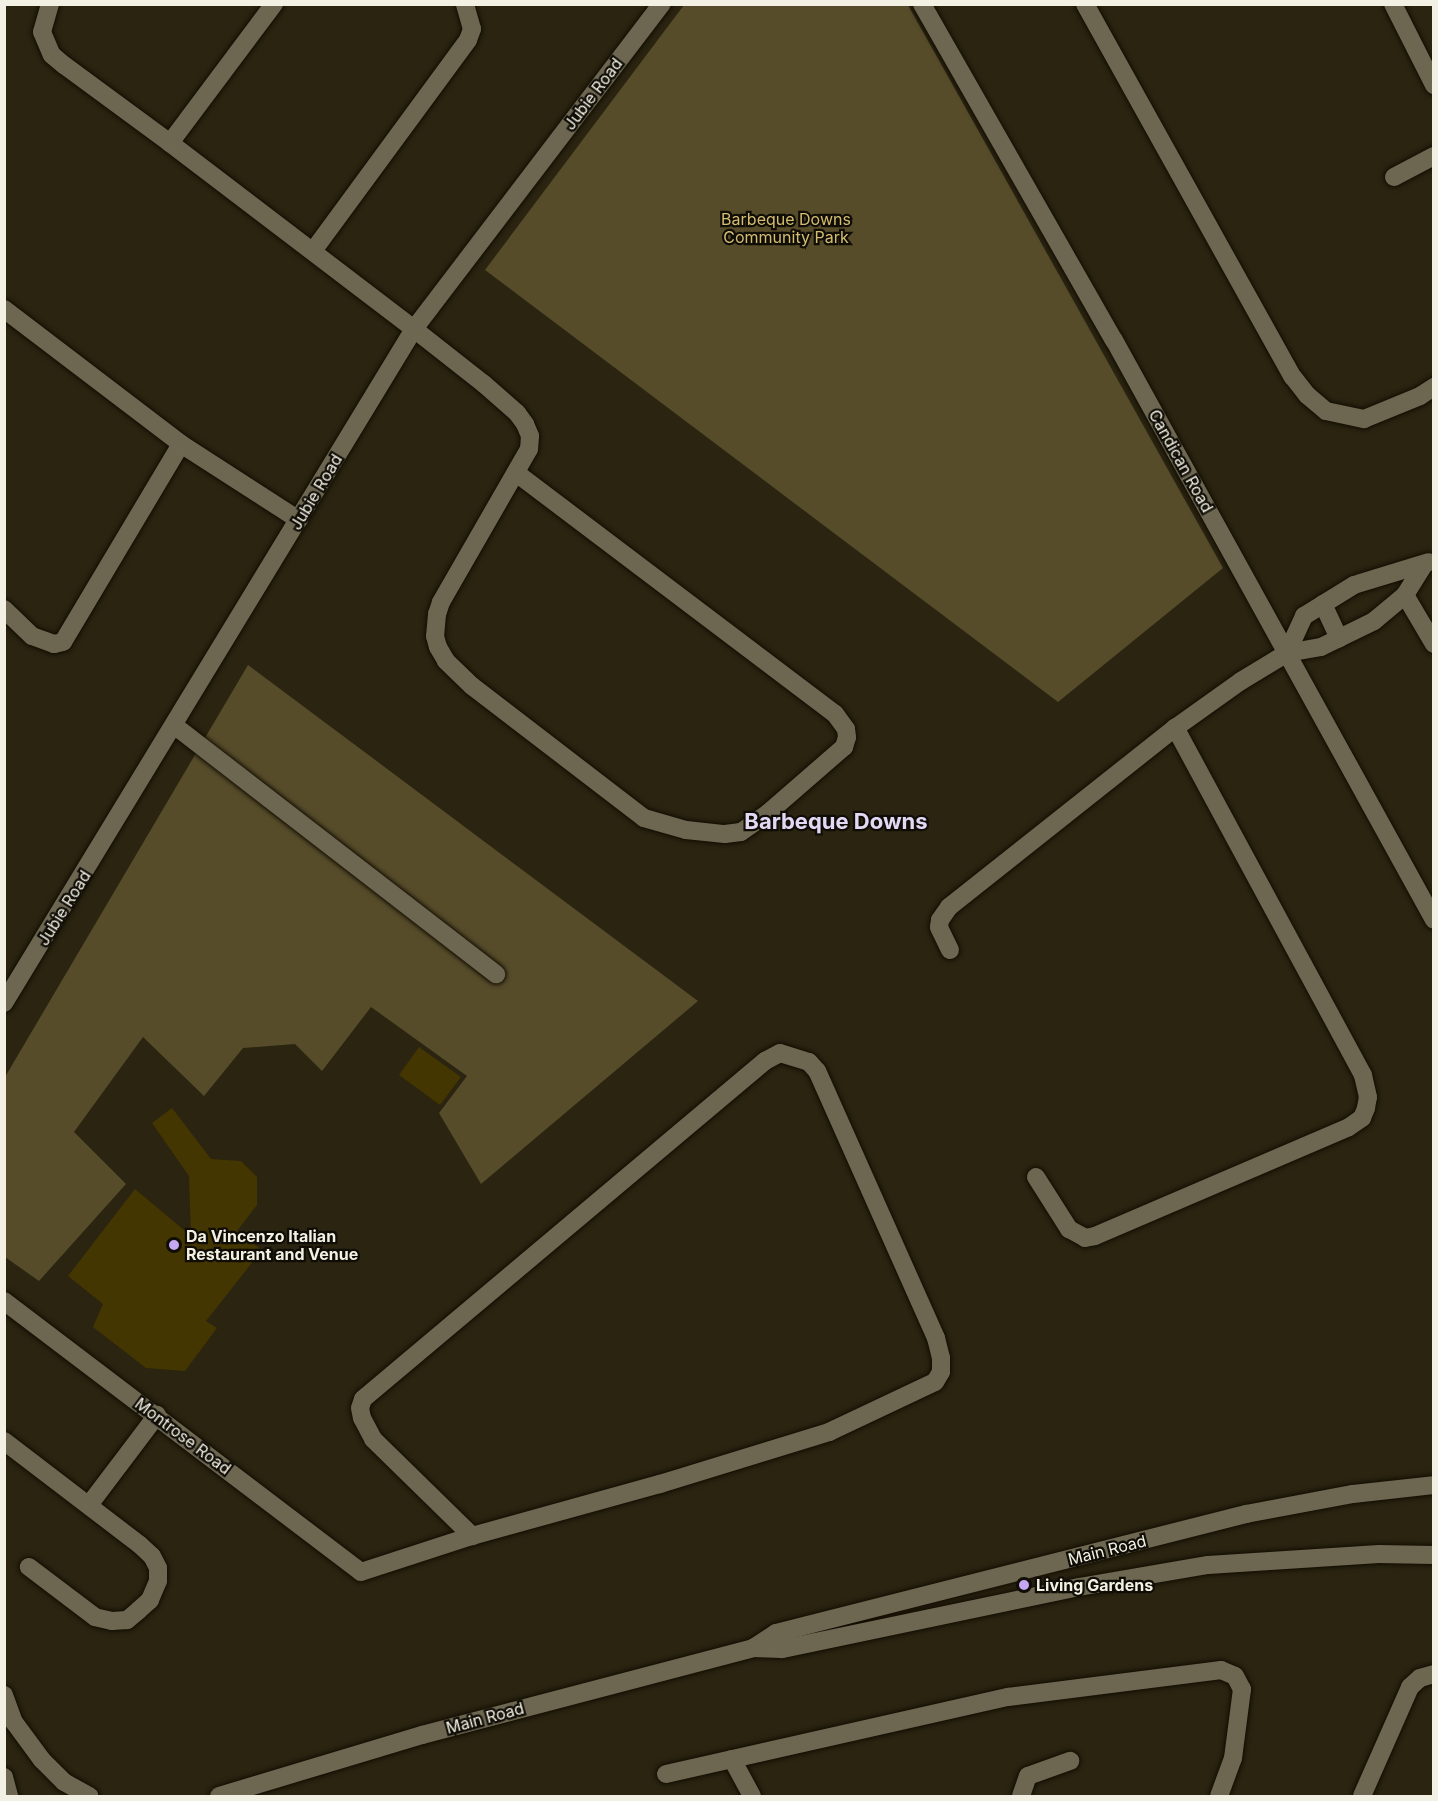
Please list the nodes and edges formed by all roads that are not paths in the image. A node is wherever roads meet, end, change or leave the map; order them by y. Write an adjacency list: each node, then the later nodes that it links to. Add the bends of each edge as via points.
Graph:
1 (50, 4): 9 (street, via 42,32 52,55)
2 (274, 4): 9 (street)
3 (465, 4): 12 (street, via 472,29 468,40)
4 (662, 4): 14 (street, Jubie Road)
5 (922, 4): 25 (street, Candican Road)
6 (1085, 4): 15 (street, via 1276,347 1307,395 1326,411 1364,419)
7 (1393, 4): 8 (street)
8 (1434, 85)
9 (170, 143): 12 (street)
10 (1434, 156): 11 (street)
11 (1394, 177)
12 (313, 251): 14 (street)
13 (4, 309): 16 (street)
14 (414, 329): 17 (street, via 484,384 525,424 530,449); 18 (street, Jubie Road)
15 (1434, 387)
16 (181, 444): 18 (street); 22 (street, via 63,642 54,645 32,636)
17 (516, 473): 17 (street, via 437,614 438,646 446,661 472,686 644,818 686,830 741,832 844,747 846,729 835,714)
18 (298, 520): 26 (street, Jubie Road)
19 (1429, 562): 20 (street); 21 (street, via 1354,585)
20 (1405, 595): 23 (street, via 1374,621); 24 (street)
21 (1323, 604): 23 (street); 25 (street, via 1304,616)
22 (4, 609)
23 (1340, 638): 25 (street)
24 (1434, 644)
25 (1287, 653): 27 (street); 28 (street, Candican Road)
26 (175, 726): 30 (street); 31 (street, Jubie Road)
27 (1175, 728): 29 (street, via 949,907 939,927); 32 (street, via 1363,1075 1366,1108 1362,1118 1349,1127 1095,1236 1085,1238 1069,1229)
28 (1434, 920)
29 (950, 950)
30 (496, 974)
31 (4, 1003)
32 (1036, 1178)
33 (4, 1300): 34 (street, Montrose Road)
34 (157, 1415): 37 (street); 38 (street, Montrose Road, via 361,1572)
35 (4, 1441): 37 (street)
36 (1434, 1485): 41 (street, Main Road, via 1353,1494 1246,1514 776,1633)
37 (89, 1505): 40 (street, via 152,1556 158,1568 158,1581 150,1600 127,1620 95,1617)
38 (472, 1536): 38 (street, via 799,1442 861,1418 935,1382 941,1372 936,1338 817,1071 809,1062 780,1053 765,1060 363,1399 362,1418 373,1439)
39 (1434, 1555): 41 (street, Main Road, via 1379,1554 1208,1565 1079,1587 782,1649)
40 (29, 1567)
41 (753, 1648): 50 (street, Main Road, via 433,1732)
42 (1434, 1674): 54 (street, via 1420,1678 1410,1687)
43 (4, 1695): 49 (street, via 14,1722 42,1760 64,1782)
44 (732, 1758): 46 (street); 51 (street); 53 (street, via 1008,1697 1221,1670 1235,1676 1242,1689 1233,1758)
45 (1070, 1761): 52 (street, via 1028,1776)
46 (666, 1773)
47 (4, 1777): 48 (street)
48 (9, 1797)
49 (89, 1797)
50 (219, 1797)
51 (752, 1797)
52 (1021, 1797)
53 (1219, 1797)
54 (1362, 1797)

